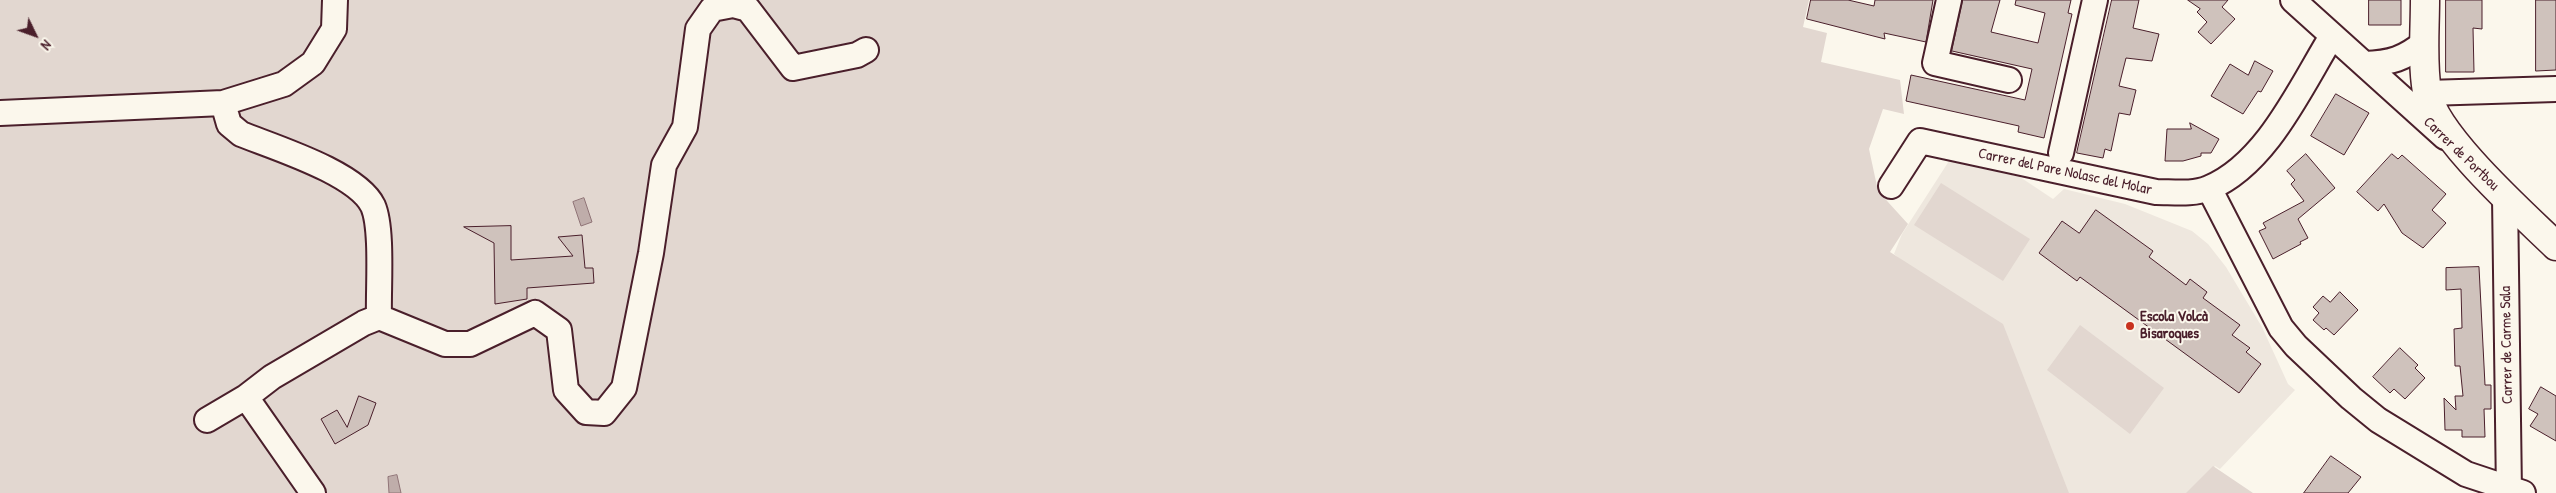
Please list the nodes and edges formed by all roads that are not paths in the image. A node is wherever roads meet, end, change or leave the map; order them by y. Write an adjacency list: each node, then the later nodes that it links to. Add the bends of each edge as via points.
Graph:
1 (335, 0): 13 (street, via 334,29 313,63 284,84)
2 (1949, 0): 10 (street, via 1935,63)
3 (2095, 0): 15 (street)
4 (2293, 0): 6 (street, Carrer de Portbou)
5 (2425, 0): 7 (main road)
6 (2332, 36): 9 (street, Carrer de Portbou); 18 (street, Carrer del Pare Nolasc del Molar, via 2269,138 2247,162)
7 (2425, 42): 9 (street, via 2390,63); 12 (main road)
8 (866, 50): 21 (street, via 857,55 793,68 748,9 733,5 712,9 698,29 685,127 664,165 652,253 624,388 604,413 586,412 566,390 559,330 535,313 470,344 445,344)
9 (2364, 64): 16 (street, Carrer de Portbou)
10 (2009, 80)
11 (2556, 89): 12 (street)
12 (2427, 93): 16 (main road, via 2432,111)
13 (223, 104): 14 (street); 21 (street, via 234,129 340,175 367,197 373,207 378,232)
14 (0, 113)
15 (2061, 153)
16 (2472, 161): 19 (main road, Carrer de Portbou)
17 (1891, 186): 18 (street, Carrer del Pare Nolasc del Molar, via 1920,141 2156,192 2190,192)
18 (2209, 188): 24 (street, via 2282,328 2296,346 2378,420 2466,474)
19 (2505, 197): 20 (main road, Carrer de Portbou); 24 (street, Carrer de Carme Sala)
20 (2556, 246)
21 (379, 317): 22 (street, via 364,322)
22 (246, 396): 23 (street); 25 (street)
23 (207, 420)
24 (2513, 491)
25 (313, 493)

